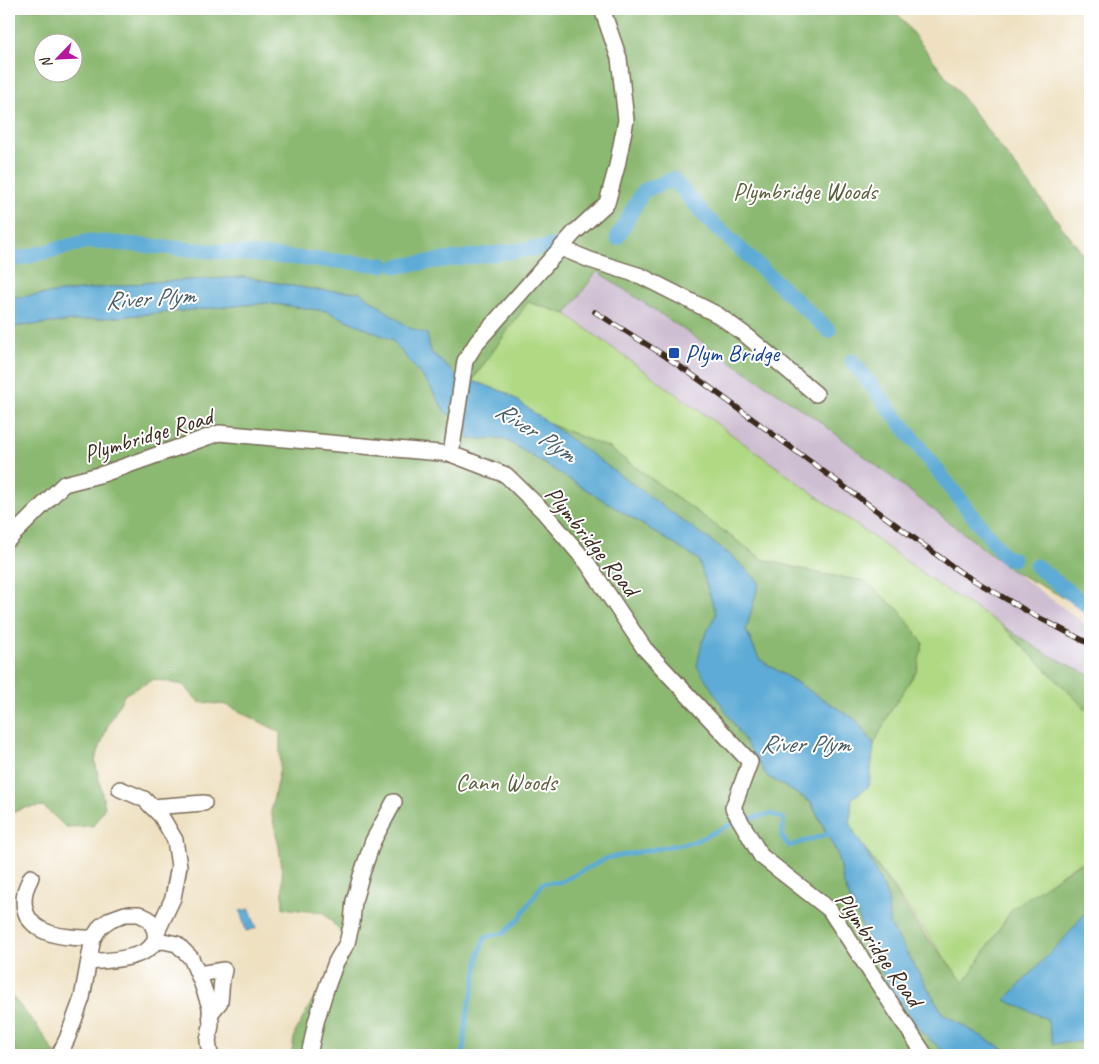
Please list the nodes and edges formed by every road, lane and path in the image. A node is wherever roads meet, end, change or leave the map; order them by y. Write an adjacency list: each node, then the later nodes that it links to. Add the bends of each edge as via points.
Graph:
1 (602, 9): 2 (street, via 619,58 626,120 607,203)
2 (561, 248): 3 (street, via 641,276 718,315); 4 (street, via 477,342 465,362)
3 (816, 394)
4 (451, 454): 5 (street, Plymbridge Road, via 219,433 103,474 64,484); 19 (street, Plymbridge Road, via 481,471 506,475 542,510 588,564 644,648 750,762 733,808 761,856 829,909)
5 (9, 540)
6 (120, 789): 9 (street, via 144,799)
7 (394, 802): 18 (street, via 373,841 361,876 347,943 325,992)
8 (204, 803): 9 (street)
9 (152, 807): 12 (street, via 175,840 179,866 173,898)
10 (31, 877): 11 (street, via 25,891 24,906 28,918 37,928 70,937)
11 (94, 938): 12 (street, via 101,926 111,919 139,914 149,919); 13 (street)
12 (155, 939): 13 (street, via 145,952 132,957); 14 (street, via 177,944 191,958)
13 (90, 962): 16 (street, via 82,998)
14 (198, 974): 15 (street); 15 (street, via 224,970 220,1002)
15 (210, 1014): 17 (street)
16 (59, 1055)
17 (210, 1055)
18 (309, 1055)
19 (925, 1055)

